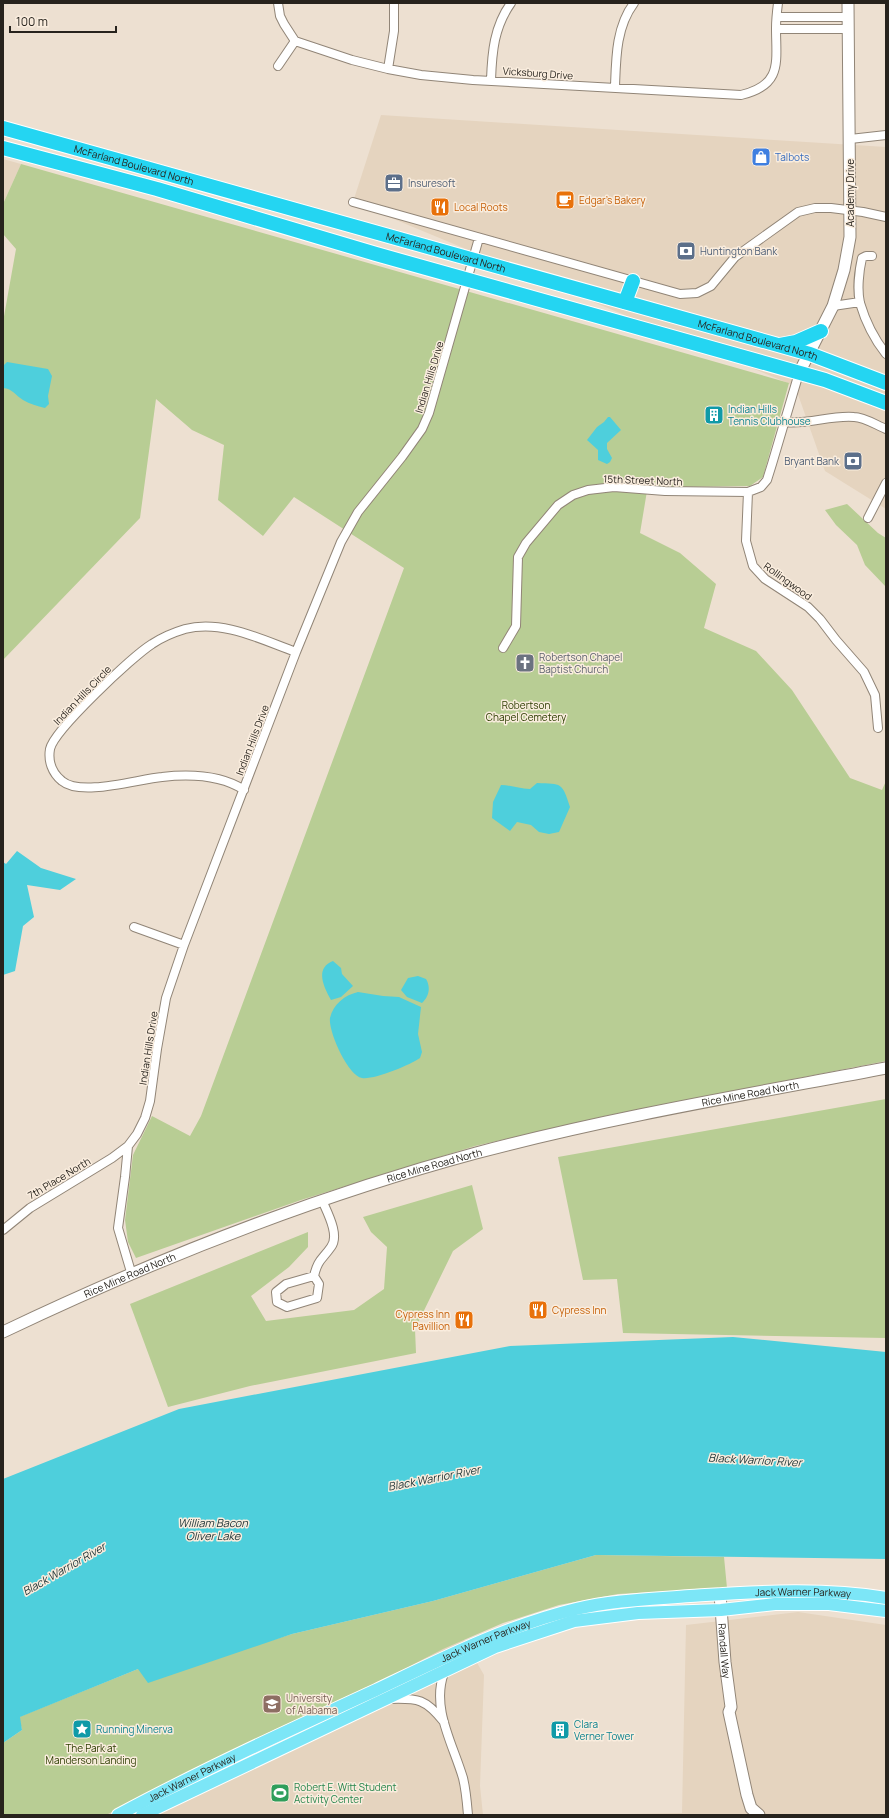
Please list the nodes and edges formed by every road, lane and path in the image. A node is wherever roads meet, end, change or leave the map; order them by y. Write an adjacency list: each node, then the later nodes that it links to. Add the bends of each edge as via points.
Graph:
1 (278, 3): 11 (street, via 284,24)
2 (511, 3): 14 (street, via 502,18 494,41)
3 (634, 3): 15 (street, via 621,29)
4 (778, 3): 7 (street, Vicksburg Drive)
5 (848, 3): 8 (main road, Academy Drive)
6 (394, 4): 13 (street, via 394,31)
7 (777, 17): 8 (street); 9 (street, Vicksburg Drive)
8 (847, 17): 10 (main road, Academy Drive)
9 (776, 29): 10 (street); 15 (street, Vicksburg Drive, via 778,44 775,70 766,85 750,93 698,94)
10 (848, 29): 18 (main road, Academy Drive)
11 (295, 41): 12 (street); 13 (street, Vicksburg Drive)
12 (278, 66)
13 (388, 69): 14 (street, Vicksburg Drive, via 421,75)
14 (491, 80): 15 (street, Vicksburg Drive)
15 (615, 87)
16 (3, 128): 25 (highway, McFarland Boulevard North)
17 (886, 135): 18 (street)
18 (850, 139): 21 (main road, Academy Drive)
19 (3, 148): 26 (highway, McFarland Boulevard North, via 157,189)
20 (353, 202): 23 (street)
21 (851, 210): 22 (street); 27 (street, via 815,208 798,212 735,257 711,286 701,292 680,294); 30 (main road, Academy Drive, via 850,237 844,270)
22 (886, 217)
23 (479, 238): 25 (street, Indian Hills Drive); 27 (street)
24 (872, 256): 29 (street, via 862,258)
25 (473, 260): 26 (street, Indian Hills Drive); 28 (highway, McFarland Boulevard North)
26 (468, 280): 35 (highway, McFarland Boulevard North); 44 (street, Indian Hills Drive, via 435,396 422,429 358,512 341,542)
27 (633, 281): 28 (highway)
28 (625, 302): 32 (highway, McFarland Boulevard North)
29 (860, 302): 30 (street); 34 (street, via 878,344)
30 (833, 306): 31 (main road, Academy Drive)
31 (821, 331): 32 (highway, via 796,342); 33 (main road, Academy Drive)
32 (776, 345): 33 (highway, McFarland Boulevard North)
33 (810, 354): 35 (main road, Academy Drive); 36 (highway, McFarland Boulevard North)
34 (886, 354)
35 (799, 373): 37 (highway, McFarland Boulevard North); 38 (street)
36 (886, 383)
37 (886, 403)
38 (784, 422): 39 (street, via 856,417); 41 (street, via 767,480 761,487)
39 (886, 429)
40 (886, 482): 42 (street)
41 (748, 492): 43 (street, 15th Street North, via 678,492 614,488 588,490 565,500 542,523 521,550 516,566 516,626); 45 (street, Rollingwood, via 746,541 753,566 765,579 808,607 864,672 875,695)
42 (868, 518)
43 (503, 648)
44 (296, 652): 46 (street, Indian Hills Drive); 46 (street, Indian Hills Circle, via 229,628 203,626 185,629 153,643 126,664 58,732 50,748 50,766 68,785 86,787 163,776 197,776 226,782)
45 (878, 728)
46 (244, 790): 48 (street, Indian Hills Drive)
47 (134, 927): 48 (street)
48 (184, 945): 50 (street, Indian Hills Drive, via 166,998 150,1101 145,1118)
49 (886, 1068): 51 (main road, Rice Mine Road North, via 533,1138)
50 (128, 1146): 52 (street, 7th Place North, via 30,1208); 53 (street, Indian Hills Drive, via 118,1228)
51 (322, 1200): 53 (main road, Rice Mine Road North, via 247,1226); 54 (street, via 334,1233 332,1246 317,1264)
52 (3, 1230)
53 (131, 1272): 55 (main road, Rice Mine Road North)
54 (314, 1276): 54 (street, via 286,1284 276,1292 277,1302 287,1307 317,1298 319,1284)
55 (3, 1332)
56 (720, 1594): 57 (main road, Jack Warner Parkway, via 815,1591); 58 (main road, Randall Way); 64 (main road, Jack Warner Parkway, via 623,1601 578,1608 497,1634 299,1725)
57 (886, 1598)
58 (721, 1610): 59 (main road, Jack Warner Parkway, via 776,1604 822,1604); 60 (main road, Jack Warner Parkway, via 638,1613 574,1621 495,1647); 63 (main road, Randall Way, via 731,1707 735,1710)
59 (886, 1611)
60 (444, 1673): 61 (main road, Jack Warner Parkway); 62 (street, via 439,1693)
61 (388, 1700): 62 (street, via 422,1701); 65 (main road, Jack Warner Parkway)
62 (444, 1722): 66 (street, via 463,1778)
63 (758, 1813)
64 (118, 1815)
65 (142, 1815)
66 (468, 1815)

